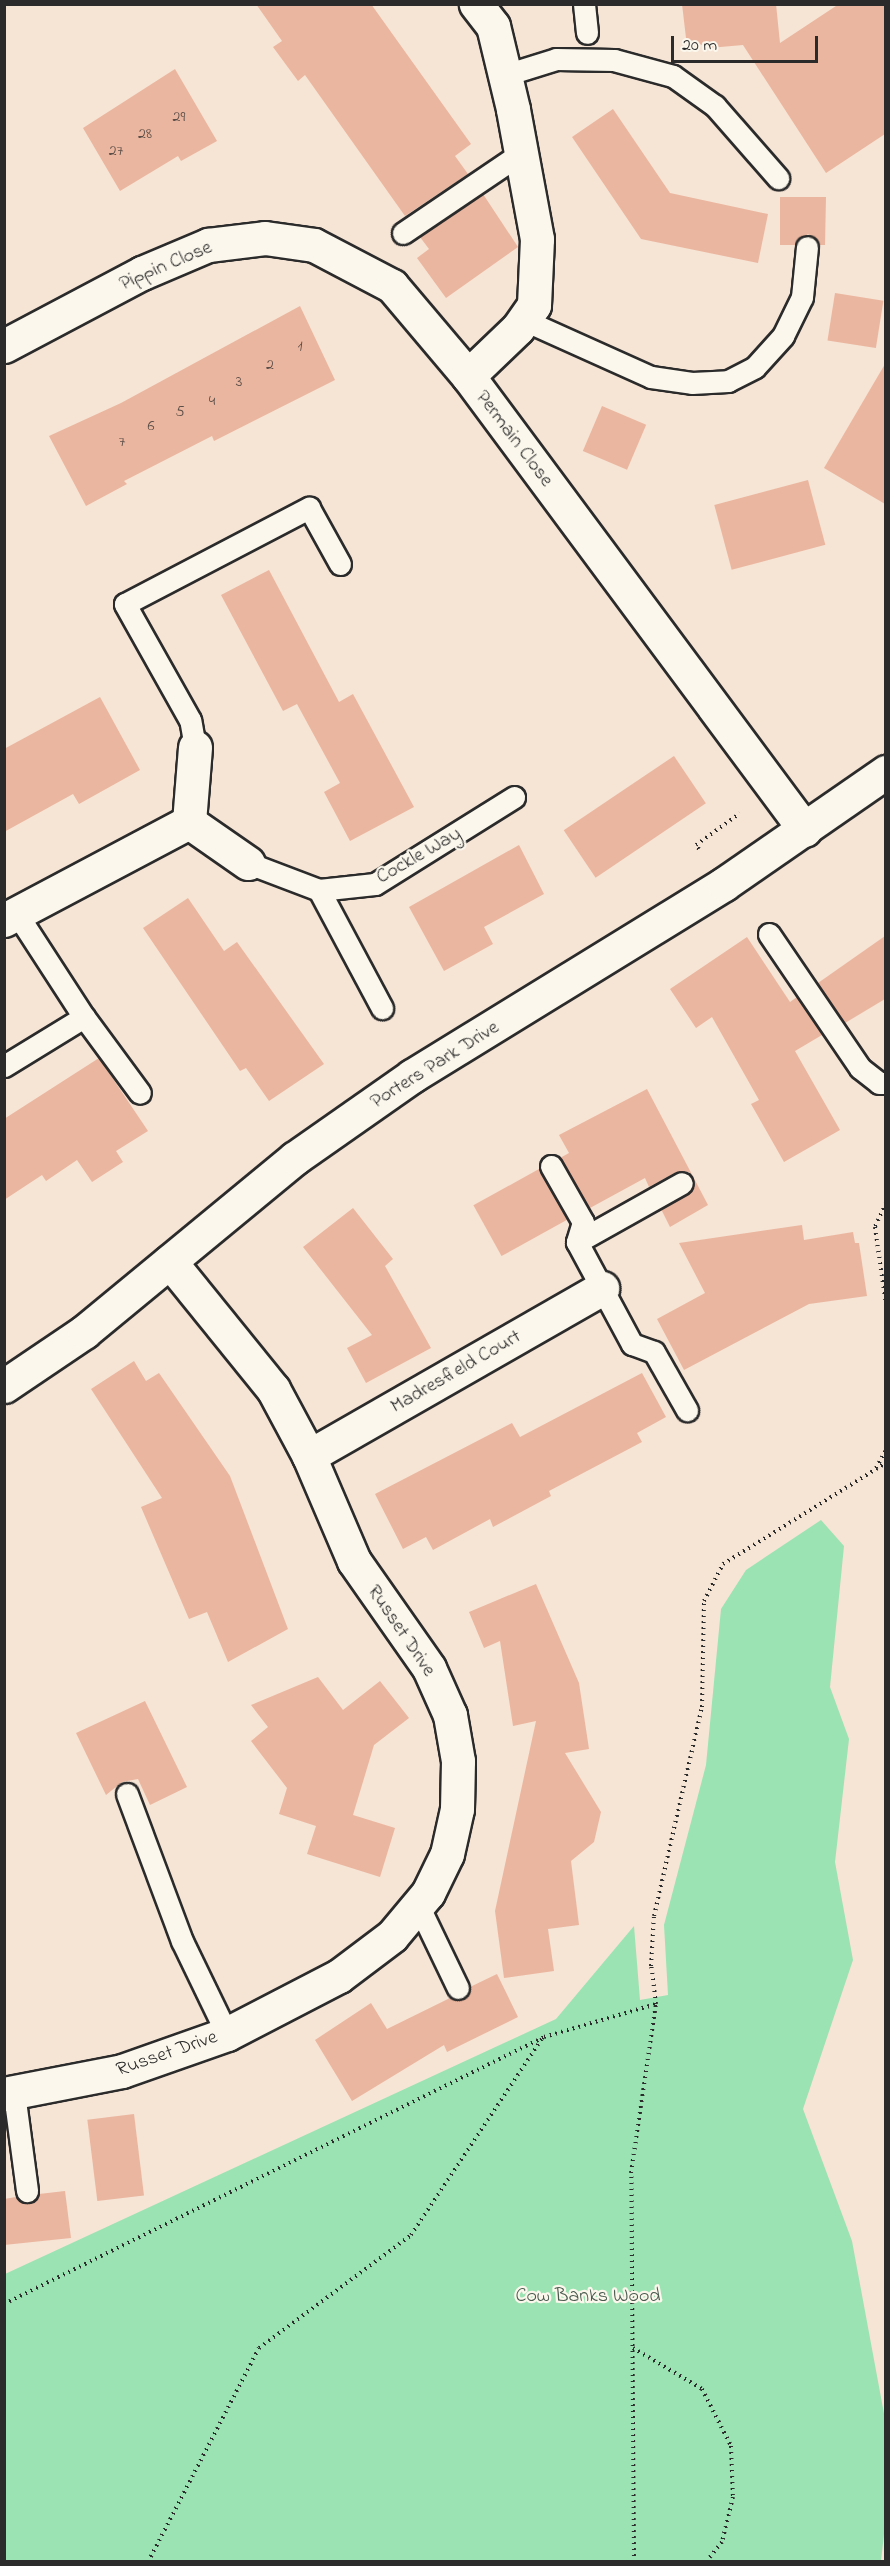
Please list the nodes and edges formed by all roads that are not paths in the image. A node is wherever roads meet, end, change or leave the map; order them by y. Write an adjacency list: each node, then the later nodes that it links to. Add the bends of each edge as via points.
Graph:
1 (476, 4): 4 (street, Permain Close, via 493,26)
2 (584, 4): 3 (lane)
3 (587, 33)
4 (505, 75): 5 (street, Permain Close); 6 (lane, via 556,59 614,60 673,76 715,106)
5 (521, 153): 7 (lane); 9 (street, Permain Close, via 537,238 534,305)
6 (778, 178)
7 (403, 233)
8 (807, 247): 9 (lane, via 802,297 783,336 755,367 728,381 692,383 651,377)
9 (524, 320): 11 (street, Permain Close)
10 (4, 346): 11 (street, Pippin Close, via 142,273 208,245 266,238 314,245 392,286)
11 (468, 376): 17 (street, Permain Close)
12 (340, 564): 13 (lane, via 309,508 125,604 190,720)
13 (195, 747): 16 (street)
14 (885, 772): 17 (street, Porters Park Drive)
15 (514, 797): 19 (lane, Cockle Way, via 375,884)
16 (189, 822): 18 (street, Cockle Way); 20 (street)
17 (805, 830): 30 (street, Porters Park Drive, via 594,967 412,1076 295,1158)
18 (248, 863): 19 (lane, Cockle Way)
19 (319, 890): 22 (lane)
20 (11, 917): 23 (lane)
21 (769, 934): 25 (lane, via 860,1068)
22 (382, 1008)
23 (84, 1017): 24 (lane); 26 (lane)
24 (4, 1065)
25 (885, 1083)
26 (140, 1093)
27 (551, 1166): 29 (lane, via 583,1222)
28 (682, 1183): 29 (lane)
29 (577, 1242): 31 (lane)
30 (170, 1262): 32 (street, Porters Park Drive, via 84,1332); 34 (street, Russet Drive, via 273,1389)
31 (602, 1288): 33 (lane, via 632,1344 654,1352); 34 (street, Madresfield Court)
32 (4, 1386)
33 (687, 1410)
34 (309, 1456): 36 (street, Russet Drive, via 354,1561 429,1668 450,1715 458,1761 457,1809 447,1854 428,1893)
35 (127, 1794): 38 (lane, via 182,1941)
36 (417, 1905): 37 (lane); 38 (street, Russet Drive, via 392,1936 339,1976)
37 (458, 1988)
38 (227, 2034): 39 (street, Russet Drive, via 122,2071)
39 (9, 2094): 40 (lane)
40 (27, 2191)

